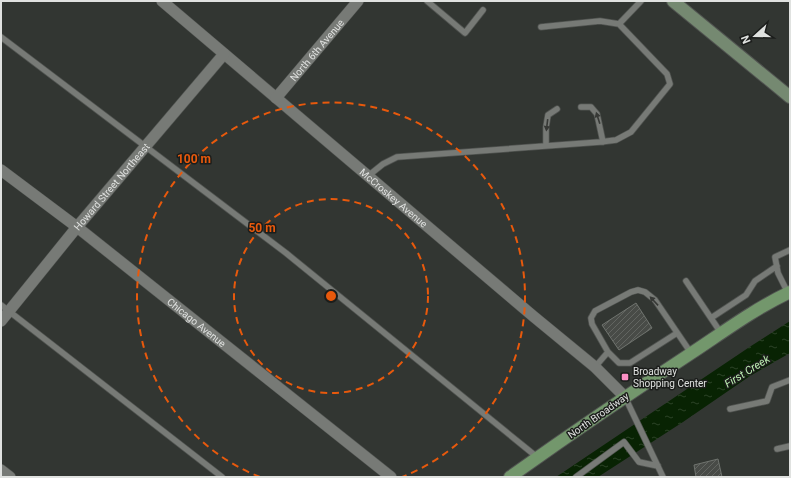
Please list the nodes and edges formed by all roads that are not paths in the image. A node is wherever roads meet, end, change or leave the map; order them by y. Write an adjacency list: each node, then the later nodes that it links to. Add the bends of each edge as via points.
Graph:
1 (162, 1): 10 (street, McCroskey Avenue)
2 (358, 1): 12 (street, North 6th Avenue)
3 (427, 1): 6 (lane, via 465,33)
4 (641, 1): 7 (lane)
5 (673, 1): 11 (street)
6 (483, 10)
7 (619, 24): 8 (lane, via 600,21); 15 (lane, via 667,74 670,84 630,132 616,140)
8 (541, 27)
9 (1, 37): 16 (lane)
10 (224, 54): 12 (street, McCroskey Avenue); 16 (street, Howard Street Northeast)
11 (790, 97)
12 (276, 98): 19 (street, McCroskey Avenue)
13 (581, 107): 15 (lane, one-way to 13, via 597,114 591,107)
14 (557, 109): 17 (lane, one-way to 17, via 548,115)
15 (603, 142): 17 (lane)
16 (145, 146): 20 (street, Howard Street Northeast); 38 (lane, via 286,253)
17 (546, 146): 19 (lane, via 397,157)
18 (1, 170): 20 (street, Chicago Avenue)
19 (368, 176): 32 (street, McCroskey Avenue)
20 (77, 227): 25 (street, Howard Street Northeast); 43 (street, Chicago Avenue)
21 (790, 250): 22 (lane, via 775,257)
22 (777, 266): 24 (lane); 26 (lane, via 755,281 746,295)
23 (686, 281): 26 (lane)
24 (789, 293): 29 (main road, North Broadway)
25 (5, 308): 27 (street, Howard Street Northeast); 42 (lane)
26 (711, 318): 29 (lane)
27 (1, 321)
28 (677, 332): 30 (lane, via 630,363 618,363); 30 (lane, one-way to 30, via 655,300 644,292 631,292 595,312 591,318); 31 (lane)
29 (721, 333): 31 (main road, North Broadway)
30 (608, 352): 32 (lane)
31 (691, 353): 34 (main road, North Broadway)
32 (595, 368): 34 (street, McCroskey Avenue)
33 (790, 380): 35 (lane, via 772,387 767,401)
34 (625, 397): 38 (main road, North Broadway); 39 (lane)
35 (730, 409)
36 (790, 446): 37 (lane)
37 (777, 449)
38 (538, 457): 44 (main road, North Broadway)
39 (658, 466): 45 (lane, via 639,462 624,442); 46 (lane)
40 (1, 470): 41 (street)
41 (10, 477)
42 (222, 477)
43 (391, 477)
44 (510, 477)
45 (576, 477)
46 (663, 477)

